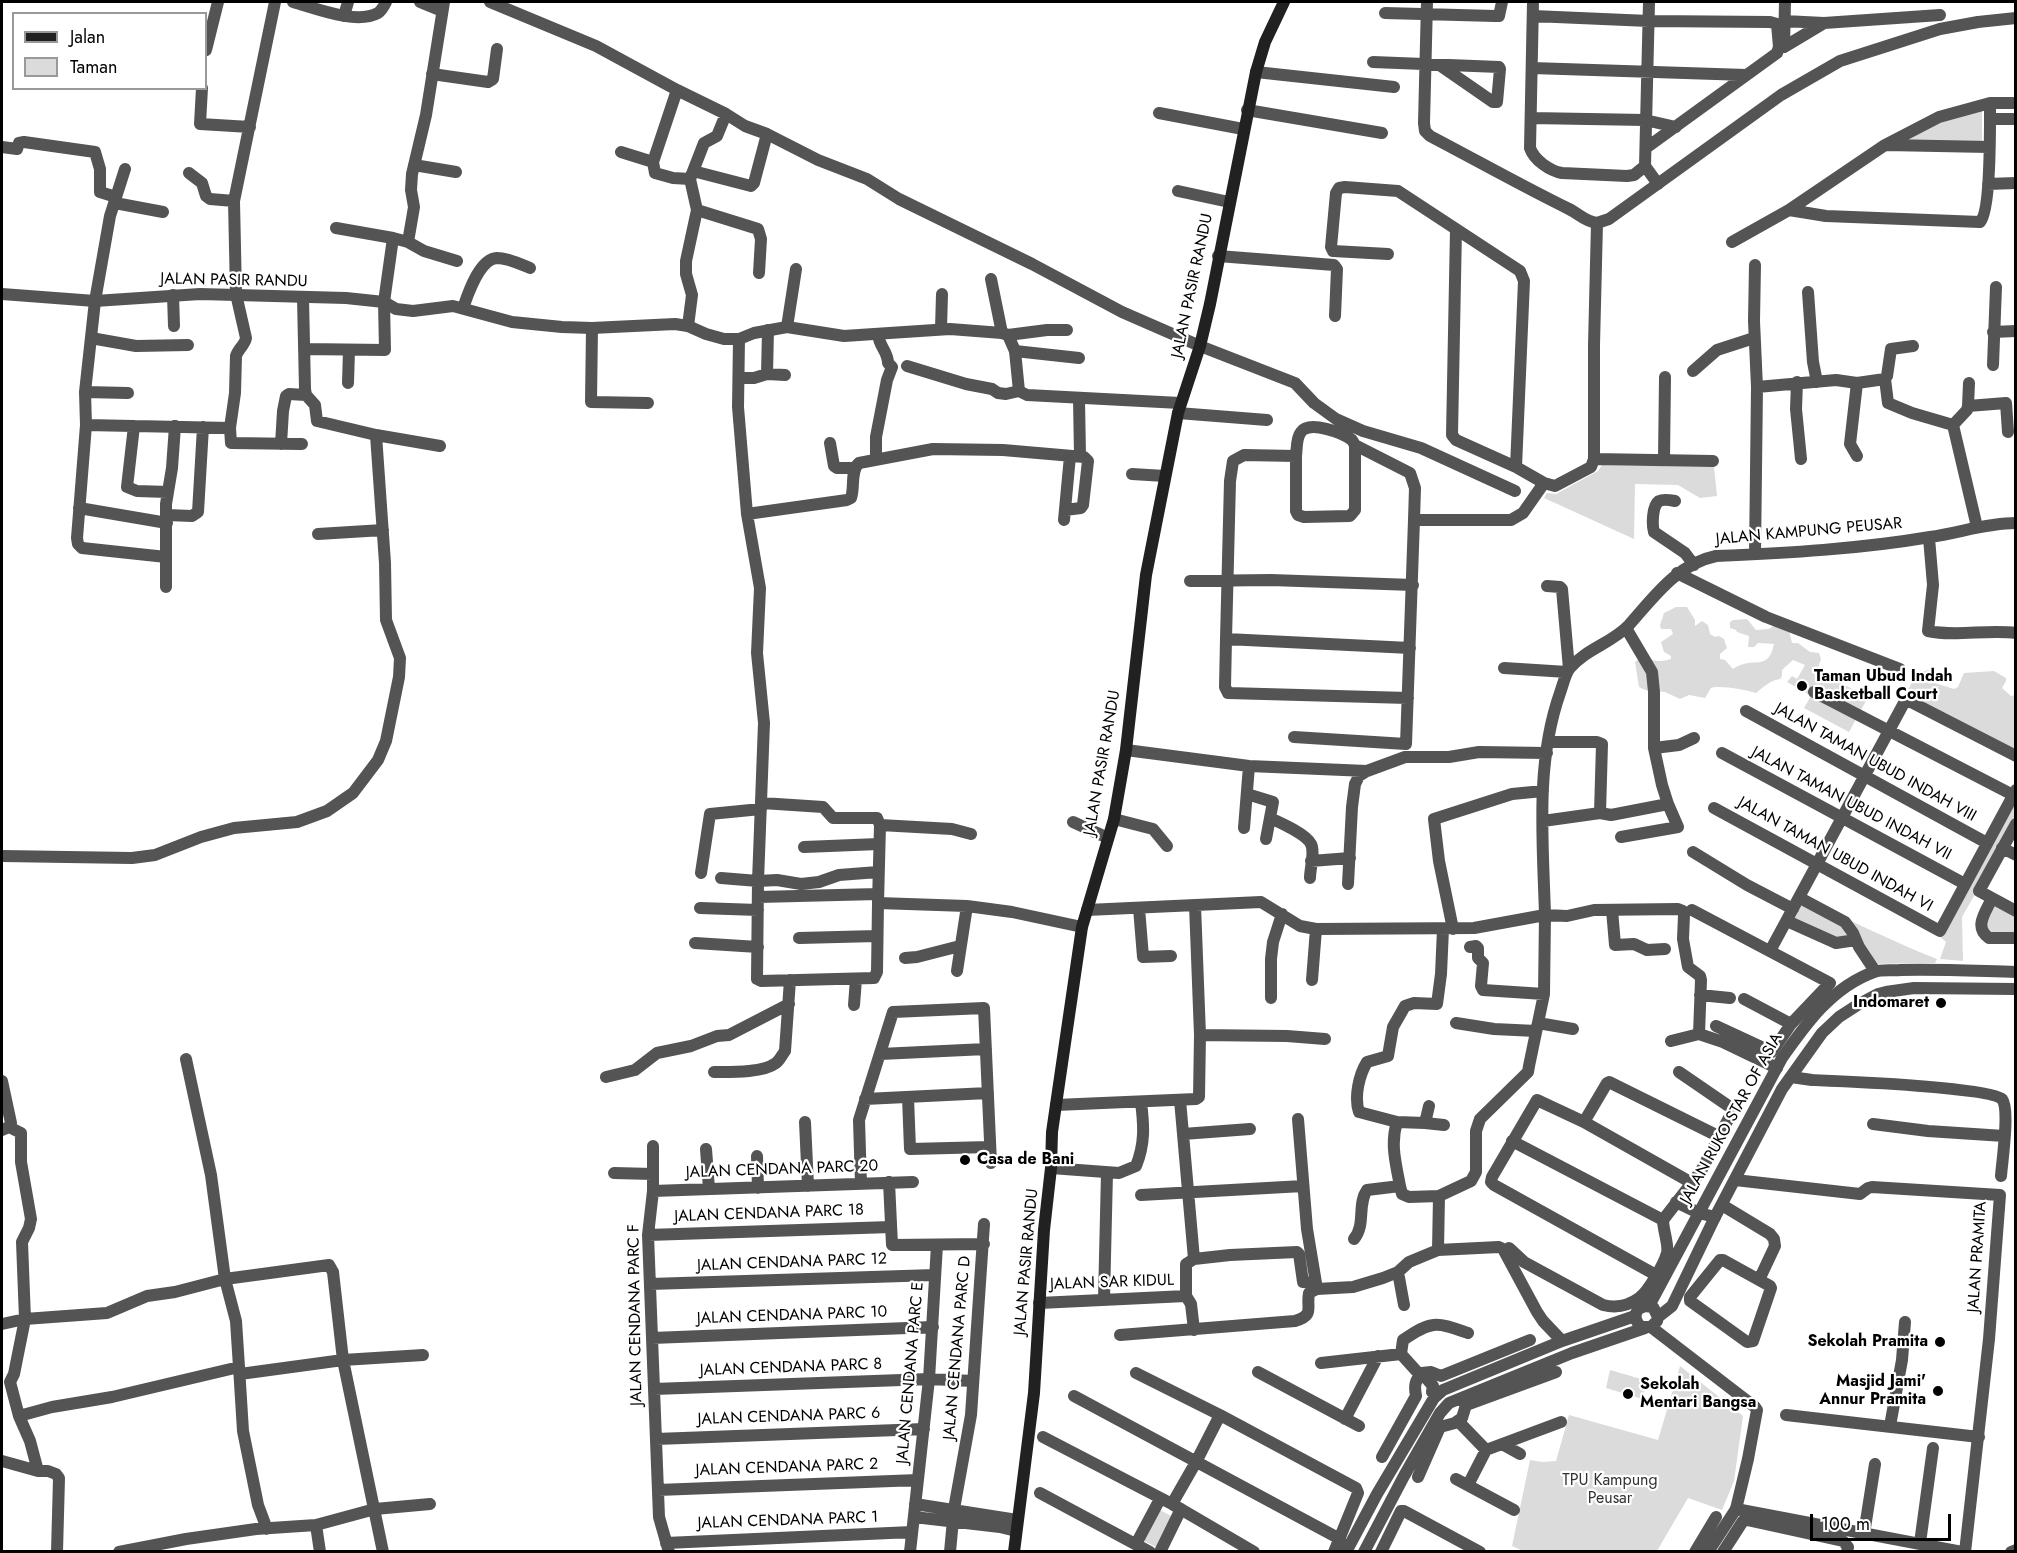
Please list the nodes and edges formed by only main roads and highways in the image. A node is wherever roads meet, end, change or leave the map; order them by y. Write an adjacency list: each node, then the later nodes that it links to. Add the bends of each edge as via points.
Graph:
1 (1284, 2): 2 (main road, JALAN PASIR RANDU, via 1256,72 1200,346 1179,408 1146,575 1114,819 1082,927 1052,1132 1034,1393)
2 (1014, 1551)

